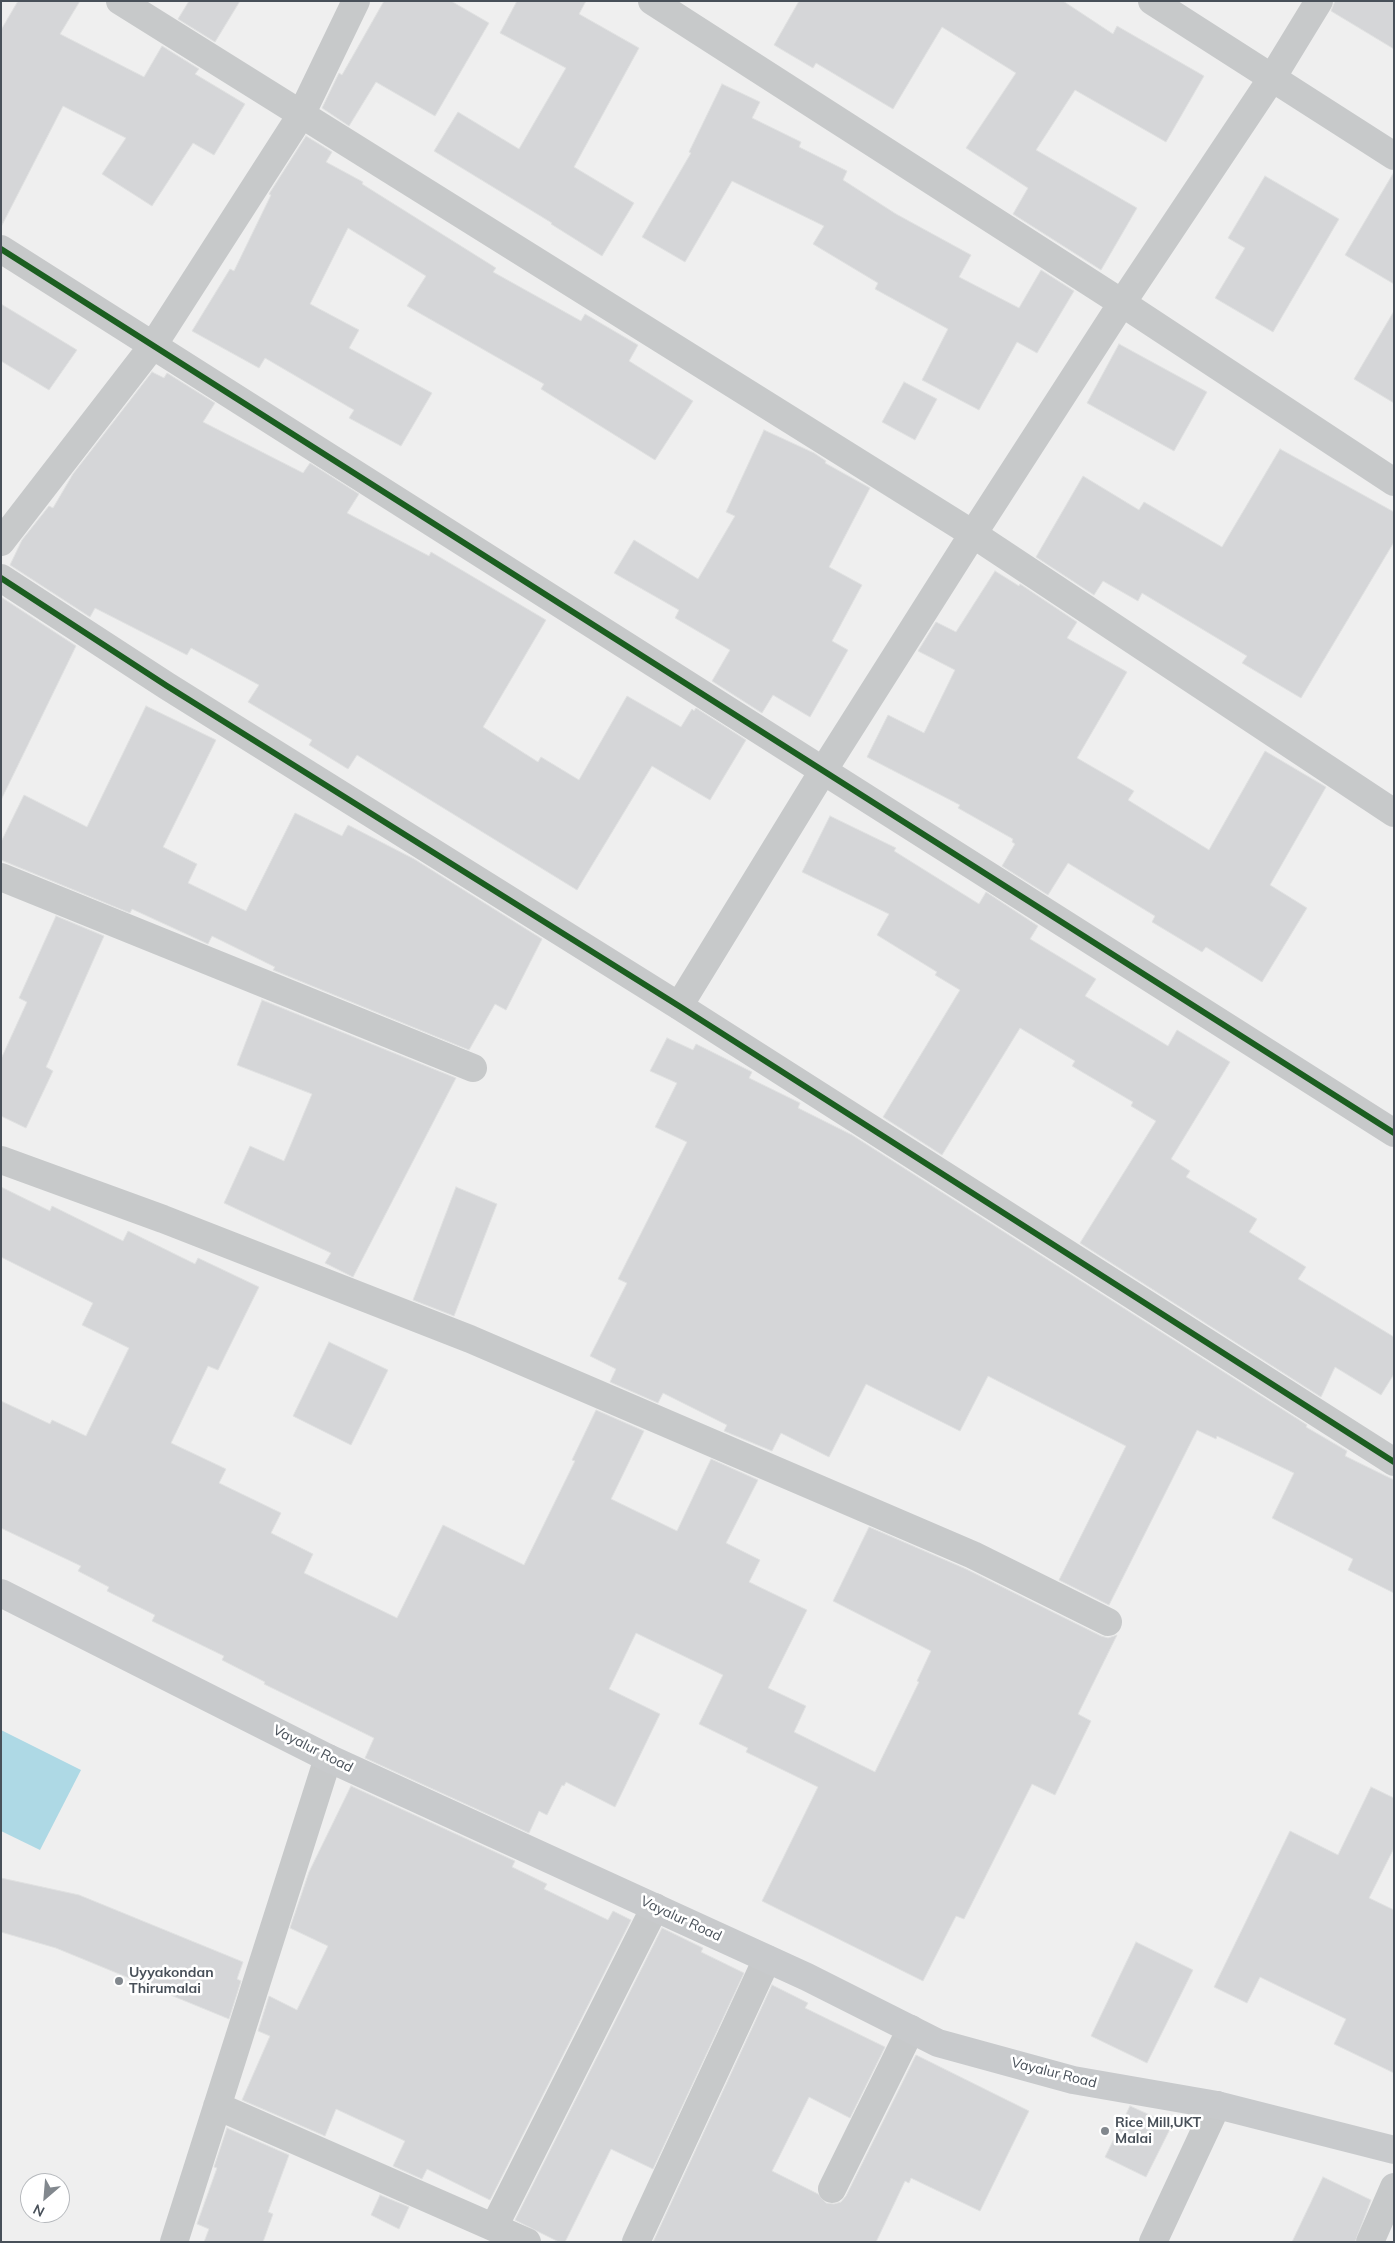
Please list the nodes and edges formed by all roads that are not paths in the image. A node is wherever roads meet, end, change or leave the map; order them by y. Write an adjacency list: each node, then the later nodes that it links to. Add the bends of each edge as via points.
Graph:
1 (120, 1): 7 (street)
2 (356, 1): 7 (street)
3 (652, 1): 10 (street)
4 (1152, 1): 6 (street)
5 (1318, 1): 6 (street)
6 (1272, 78): 8 (street); 10 (street)
7 (301, 115): 11 (street); 13 (street)
8 (1394, 156)
9 (1, 249): 11 (street)
10 (1122, 303): 12 (street); 13 (street)
11 (154, 344): 14 (street); 16 (street)
12 (1394, 482)
13 (973, 534): 16 (street); 17 (street)
14 (1, 542)
15 (1, 578): 19 (street, via 167,686)
16 (823, 771): 19 (street); 21 (street)
17 (1394, 813)
18 (1, 877): 20 (street)
19 (679, 1006): 23 (street)
20 (473, 1068)
21 (1394, 1133)
22 (1, 1160): 25 (street, via 163,1218 470,1339 973,1555)
23 (1393, 1459)
24 (1, 1593): 26 (main road, Vayalur Road)
25 (1108, 1622)
26 (328, 1758): 27 (main road, Vayalur Road); 31 (street)
27 (655, 1907): 28 (main road, Vayalur Road); 35 (street)
28 (767, 1959): 29 (main road, Vayalur Road); 38 (street)
29 (911, 2029): 30 (main road, Vayalur Road, via 938,2043 1073,2080); 34 (street)
30 (1217, 2105): 32 (main road, Vayalur Road); 39 (street)
31 (217, 2106): 35 (street); 36 (street)
32 (1394, 2150)
33 (1394, 2187): 40 (street)
34 (832, 2189)
35 (494, 2227): 37 (street)
36 (174, 2242)
37 (527, 2242)
38 (636, 2242)
39 (1153, 2242)
40 (1370, 2242)

